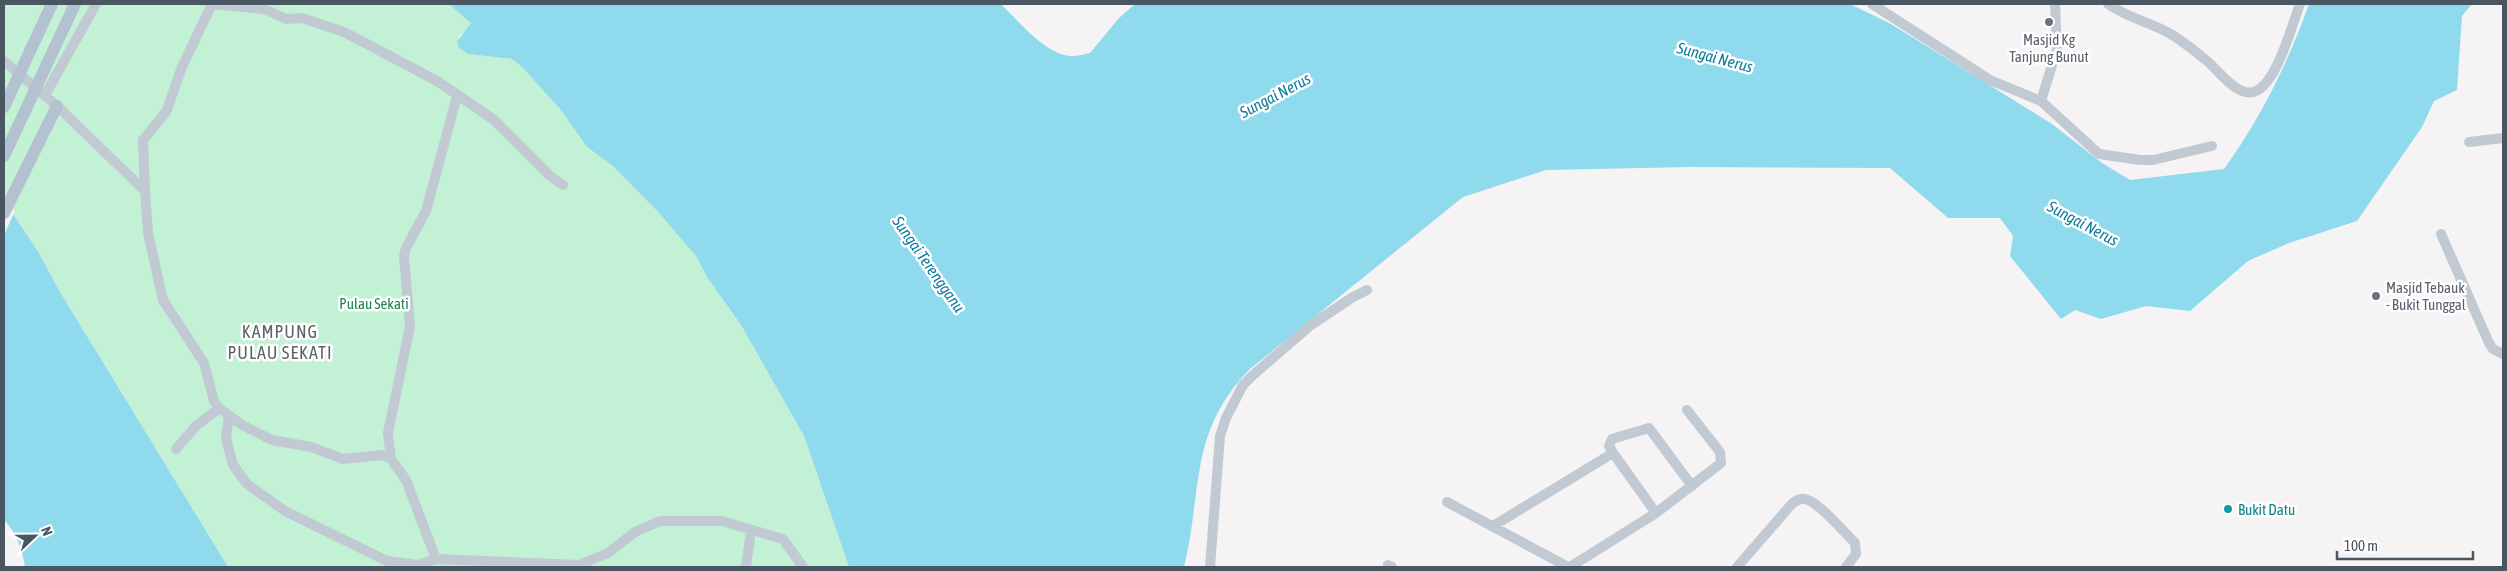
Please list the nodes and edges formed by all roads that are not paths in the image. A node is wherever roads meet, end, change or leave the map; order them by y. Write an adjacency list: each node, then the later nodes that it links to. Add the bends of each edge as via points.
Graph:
1 (52, 4): 14 (main road, bridge)
2 (75, 4): 18 (main road, bridge)
3 (96, 4): 10 (street)
4 (212, 4): 11 (street, via 264,9 280,17 302,18 344,32 437,81); 20 (street, via 182,67 166,112 144,140)
5 (1872, 4): 12 (street, via 1990,80)
6 (2055, 4): 12 (street, via 2059,39)
7 (2108, 4): 8 (street, via 2129,18 2168,32 2224,78 2249,93 2261,88 2276,68)
8 (2300, 4)
9 (4, 61): 10 (street)
10 (44, 95): 13 (street)
11 (457, 96): 19 (street, via 493,119); 30 (street, via 426,211 404,256 410,326 388,432)
12 (2041, 100): 17 (street, via 2098,154 2153,160)
13 (57, 106): 20 (street); 21 (main road)
14 (4, 108)
15 (2503, 138): 16 (street)
16 (2469, 142)
17 (2212, 146)
18 (4, 156)
19 (563, 186)
20 (144, 191): 25 (street, via 148,233 163,300 204,363 214,401)
21 (4, 212)
22 (2441, 234): 24 (street, via 2489,343)
23 (1366, 290): 39 (street, via 1311,325 1244,385 1220,436)
24 (2503, 354)
25 (219, 408): 27 (street); 28 (street, via 196,426)
26 (1687, 410): 31 (street, via 1722,458)
27 (230, 416): 30 (street, via 272,440 311,447 343,459 382,455); 36 (street, via 226,438 232,465 247,484 285,511 387,561 418,564)
28 (176, 449)
29 (1612, 453): 31 (street, via 1609,446 1612,439 1648,428); 33 (street); 34 (street)
30 (391, 459): 36 (street, via 406,480)
31 (1692, 486): 33 (street)
32 (1447, 502): 34 (street)
33 (1656, 513): 40 (street)
34 (1492, 526): 40 (street)
35 (751, 530): 37 (street)
36 (436, 559): 38 (street, via 579,565 608,553 635,532 660,521 722,521 783,538)
37 (746, 567)
38 (803, 567)
39 (1210, 567)
40 (1569, 567)
41 (1737, 567): 42 (street, via 1790,506 1805,498 1855,543 1856,554)
42 (1846, 567)

